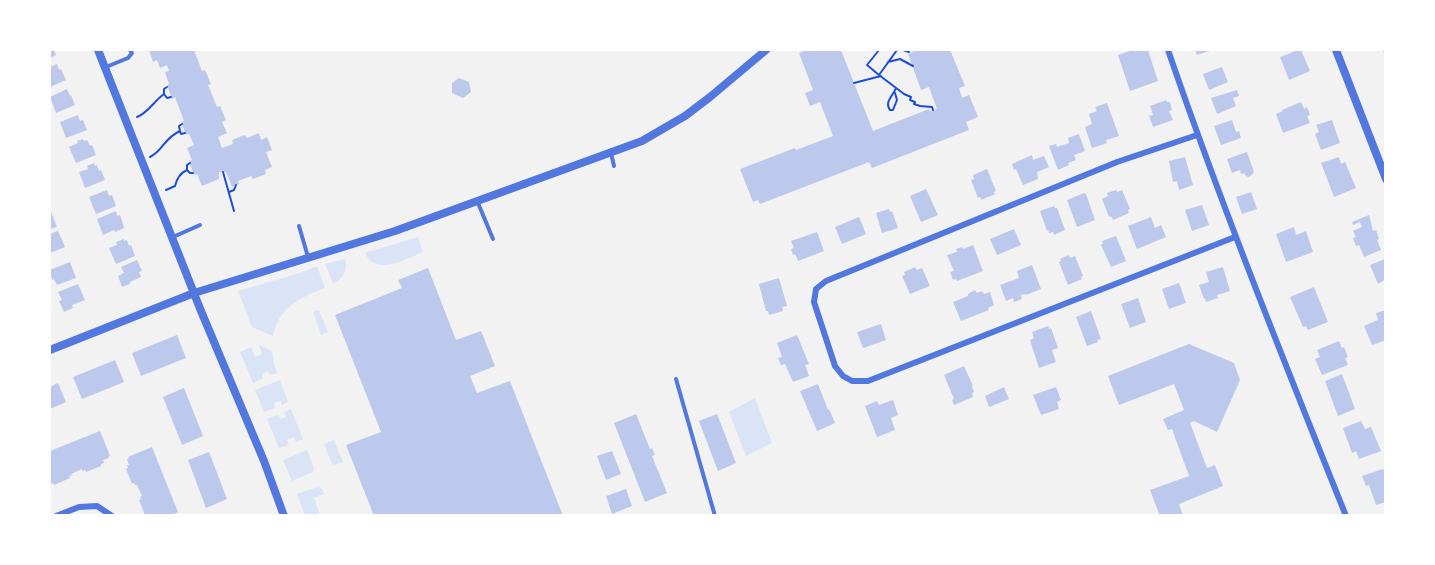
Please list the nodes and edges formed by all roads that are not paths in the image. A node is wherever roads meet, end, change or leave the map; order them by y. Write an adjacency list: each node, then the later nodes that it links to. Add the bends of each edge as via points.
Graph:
1 (98, 50): 6 (street)
2 (130, 50): 6 (lane, via 128,58)
3 (766, 50): 8 (street, via 685,116 642,141)
4 (1168, 50): 7 (street)
5 (1336, 50): 10 (street)
6 (105, 68): 15 (street)
7 (1197, 135): 14 (street); 14 (street, via 1117,162 826,281 816,289 814,302 835,366 852,381 868,381)
8 (611, 152): 9 (lane); 11 (street)
9 (614, 166)
10 (1386, 179)
11 (478, 202): 16 (lane); 17 (street)
12 (200, 225): 15 (lane)
13 (299, 226): 17 (lane)
14 (1235, 237): 25 (street)
15 (172, 238): 18 (street)
16 (494, 239)
17 (309, 257): 18 (street)
18 (194, 293): 19 (street); 23 (street)
19 (50, 348)
20 (676, 380): 24 (lane)
21 (56, 516): 22 (street, via 79,507 97,506)
22 (112, 516)
23 (284, 516)
24 (715, 516)
25 (1346, 516)

